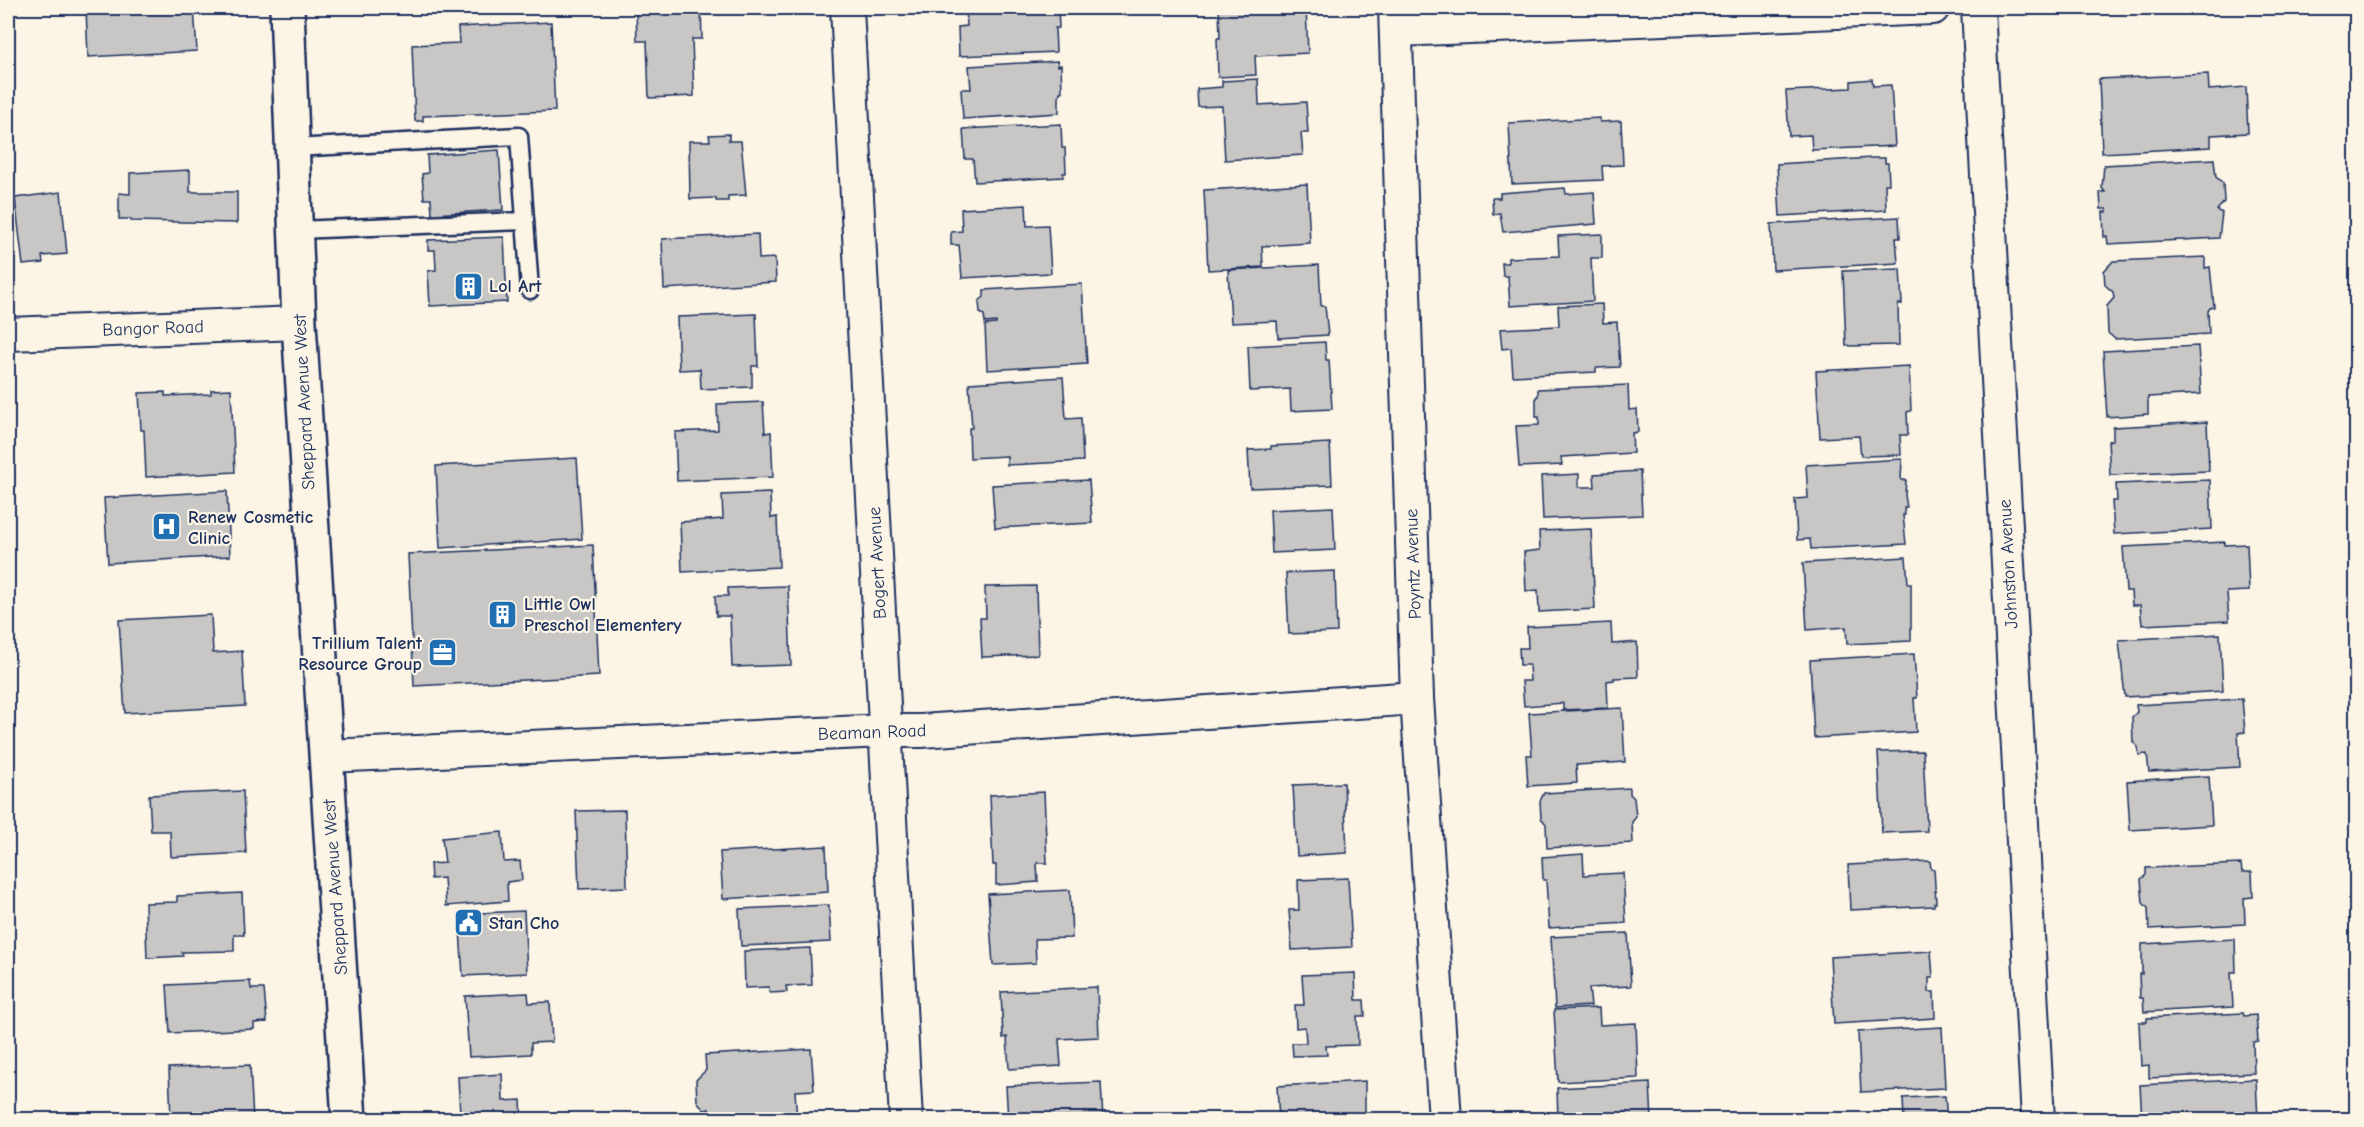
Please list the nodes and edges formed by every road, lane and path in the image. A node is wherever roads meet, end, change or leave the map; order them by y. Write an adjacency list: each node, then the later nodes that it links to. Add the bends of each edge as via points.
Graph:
1 (287, 8): 6 (main road, Sheppard Avenue West)
2 (847, 8): 13 (street, Bogert Avenue)
3 (1933, 8): 5 (street)
4 (1978, 8): 18 (street, Johnston Avenue)
5 (1396, 19): 12 (street, Poyntz Avenue)
6 (294, 148): 7 (lane, via 519,136); 8 (main road, Sheppard Avenue West)
7 (525, 222): 8 (lane); 9 (lane)
8 (296, 230): 10 (main road, Sheppard Avenue West)
9 (530, 290)
10 (299, 323): 11 (street, Bangor Road); 14 (main road, Sheppard Avenue West)
11 (8, 334)
12 (1417, 698): 13 (street, Beaman Road); 17 (street, Poyntz Avenue)
13 (886, 731): 14 (street, Beaman Road); 16 (street, Bogert Avenue)
14 (327, 756): 15 (main road, Sheppard Avenue West)
15 (349, 1119)
16 (906, 1119)
17 (1445, 1119)
18 (2038, 1119)

